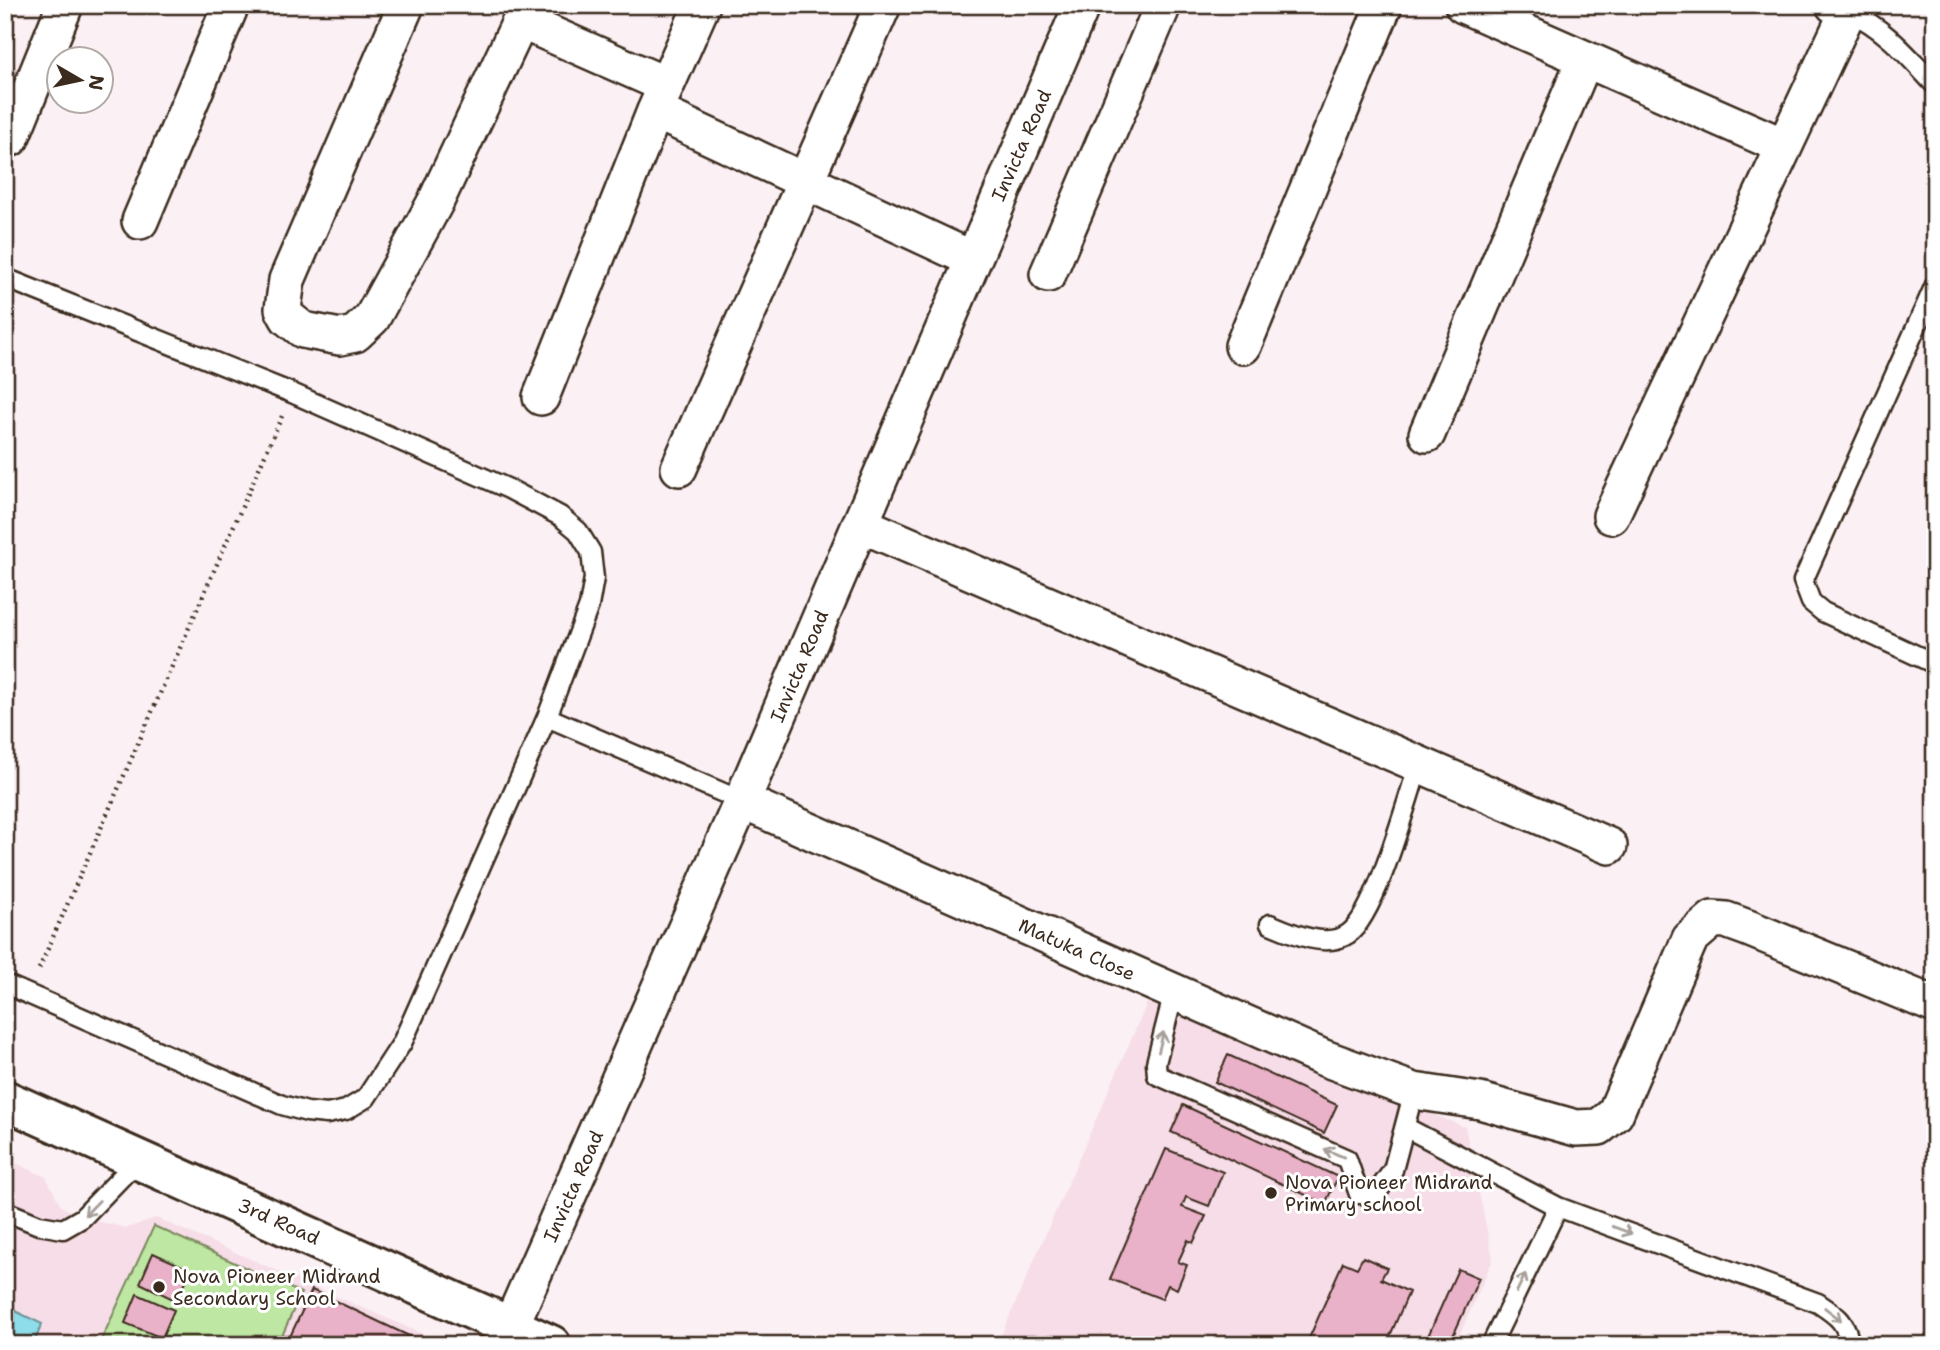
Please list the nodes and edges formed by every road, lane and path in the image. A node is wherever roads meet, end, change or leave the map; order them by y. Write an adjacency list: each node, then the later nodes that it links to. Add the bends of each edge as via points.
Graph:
1 (65, 5): 15 (street)
2 (231, 5): 18 (street)
3 (405, 5): 11 (street, via 287,280 283,309 303,330 340,337 355,334 372,318 436,201)
4 (702, 5): 14 (street)
5 (883, 5): 17 (street)
6 (1082, 5): 19 (street, Invicta Road)
7 (1163, 5): 20 (street)
8 (1384, 5): 23 (street)
9 (1463, 5): 12 (street)
10 (1841, 8): 13 (lane, via 1889,36); 16 (street)
11 (524, 13): 14 (street)
12 (1585, 59): 16 (street); 26 (street)
13 (1935, 85)
14 (661, 98): 17 (street); 25 (street)
15 (11, 138)
16 (1783, 146): 28 (street)
17 (804, 179): 19 (street); 27 (street)
18 (140, 220)
19 (972, 259): 29 (street, Invicta Road)
20 (1048, 274)
21 (5, 278): 24 (lane)
22 (1935, 285): 30 (lane, via 1803,581 1811,601 1823,612)
23 (1243, 346)
24 (292, 393): 31 (lane, via 509,489 578,531 590,552 594,578 589,606); 38 (path)
25 (541, 397)
26 (1427, 434)
27 (679, 468)
28 (1611, 516)
29 (860, 524): 32 (street); 33 (street, Invicta Road)
30 (1935, 664)
31 (547, 718): 33 (lane); 38 (lane, via 402,1043 366,1098 346,1110 327,1114 282,1105)
32 (1419, 764): 34 (street); 35 (lane, via 1367,909 1348,934 1327,941)
33 (742, 801): 37 (street, Matuka Close); 46 (street, Invicta Road)
34 (1609, 846)
35 (1270, 924)
36 (5, 984): 38 (lane)
37 (1174, 992): 40 (street, Matuka Close, via 1324,1058); 42 (lane, one-way to 37, via 1384,1186 1376,1194 1359,1194 1347,1159 1157,1075)
38 (28, 994)
39 (1935, 1005): 40 (street, Matuka Close, via 1748,928 1713,919 1690,939 1615,1114 1607,1123 1576,1128 1480,1101)
40 (1414, 1091): 42 (lane)
41 (5, 1100): 43 (street, 3rd Road)
42 (1405, 1127): 44 (lane)
43 (139, 1159): 45 (lane, one-way to 45, via 82,1218 63,1229); 46 (street, 3rd Road)
44 (1558, 1207): 48 (lane, one-way to 44); 49 (lane, one-way to 49, via 1818,1303 1847,1328)
45 (5, 1211)
46 (511, 1325): 47 (street, 3rd Road)
47 (551, 1345)
48 (1491, 1345)
49 (1849, 1345)

